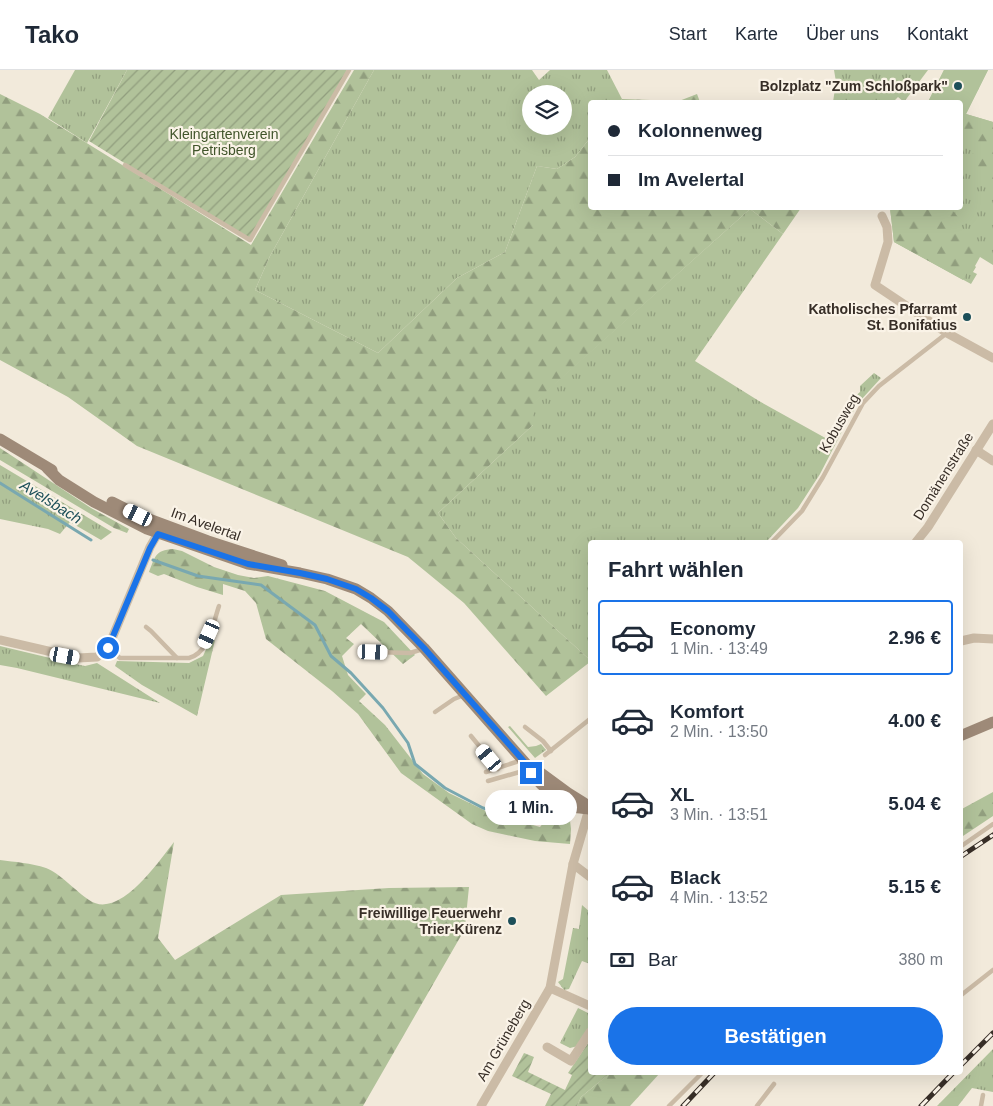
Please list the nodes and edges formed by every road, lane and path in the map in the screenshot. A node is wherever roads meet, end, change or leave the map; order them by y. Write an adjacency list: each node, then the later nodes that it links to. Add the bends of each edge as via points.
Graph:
1 (349, 70): 2 (lane, via 250,240)
2 (125, 165)
3 (882, 216): 4 (street, via 888,242 875,284)
4 (947, 334): 5 (street); 11 (lane, Kobusweg, via 879,386 863,403 802,512)
5 (993, 358)
6 (993, 424): 8 (street, Domänenstraße)
7 (0, 439): 10 (main road, via 94,502 147,529)
8 (976, 450): 9 (street); 12 (street, Domänenstraße)
9 (993, 461)
10 (160, 529): 13 (main road, Im Avelertal, via 217,544); 13 (main road, Im Avelertal, via 196,548 248,564); 19 (street)
11 (774, 540)
12 (918, 540)
13 (300, 573): 20 (main road, Im Avelertal, via 356,589 371,598)
14 (219, 606): 22 (lane, via 202,650 189,658)
15 (146, 627): 22 (lane)
16 (993, 639): 18 (street)
17 (0, 640): 19 (street, via 78,658 97,657)
18 (963, 641)
19 (108, 648): 22 (lane, via 120,658)
20 (424, 648): 21 (lane, via 410,653); 23 (main road, Im Avelertal)
21 (373, 652)
22 (177, 658)
23 (465, 695): 24 (lane); 32 (main road, Im Avelertal)
24 (435, 712)
25 (588, 721): 30 (lane)
26 (993, 722): 28 (main road)
27 (525, 727): 30 (lane)
28 (963, 735)
29 (471, 736): 33 (lane)
30 (550, 751): 31 (lane)
31 (546, 755)
32 (526, 762): 33 (lane); 35 (lane, via 523,771); 36 (main road, Im Avelertal)
33 (498, 769): 34 (lane)
34 (486, 772)
35 (488, 781)
36 (588, 808)
37 (588, 812): 40 (street, Am Grüneberg)
38 (993, 824): 39 (lane)
39 (963, 845)
40 (573, 864): 41 (street); 43 (street, Am Grüneberg)
41 (588, 875)
42 (993, 970): 44 (lane)
43 (550, 988): 45 (street); 51 (street, Am Grüneberg)
44 (963, 994)
45 (588, 1005)
46 (588, 1035): 47 (street, via 571,1061)
47 (548, 1046)
48 (700, 1075): 52 (lane)
49 (774, 1084): 53 (lane)
50 (983, 1095): 54 (lane)
51 (481, 1106)
52 (669, 1106)
53 (758, 1106)
54 (981, 1106)

